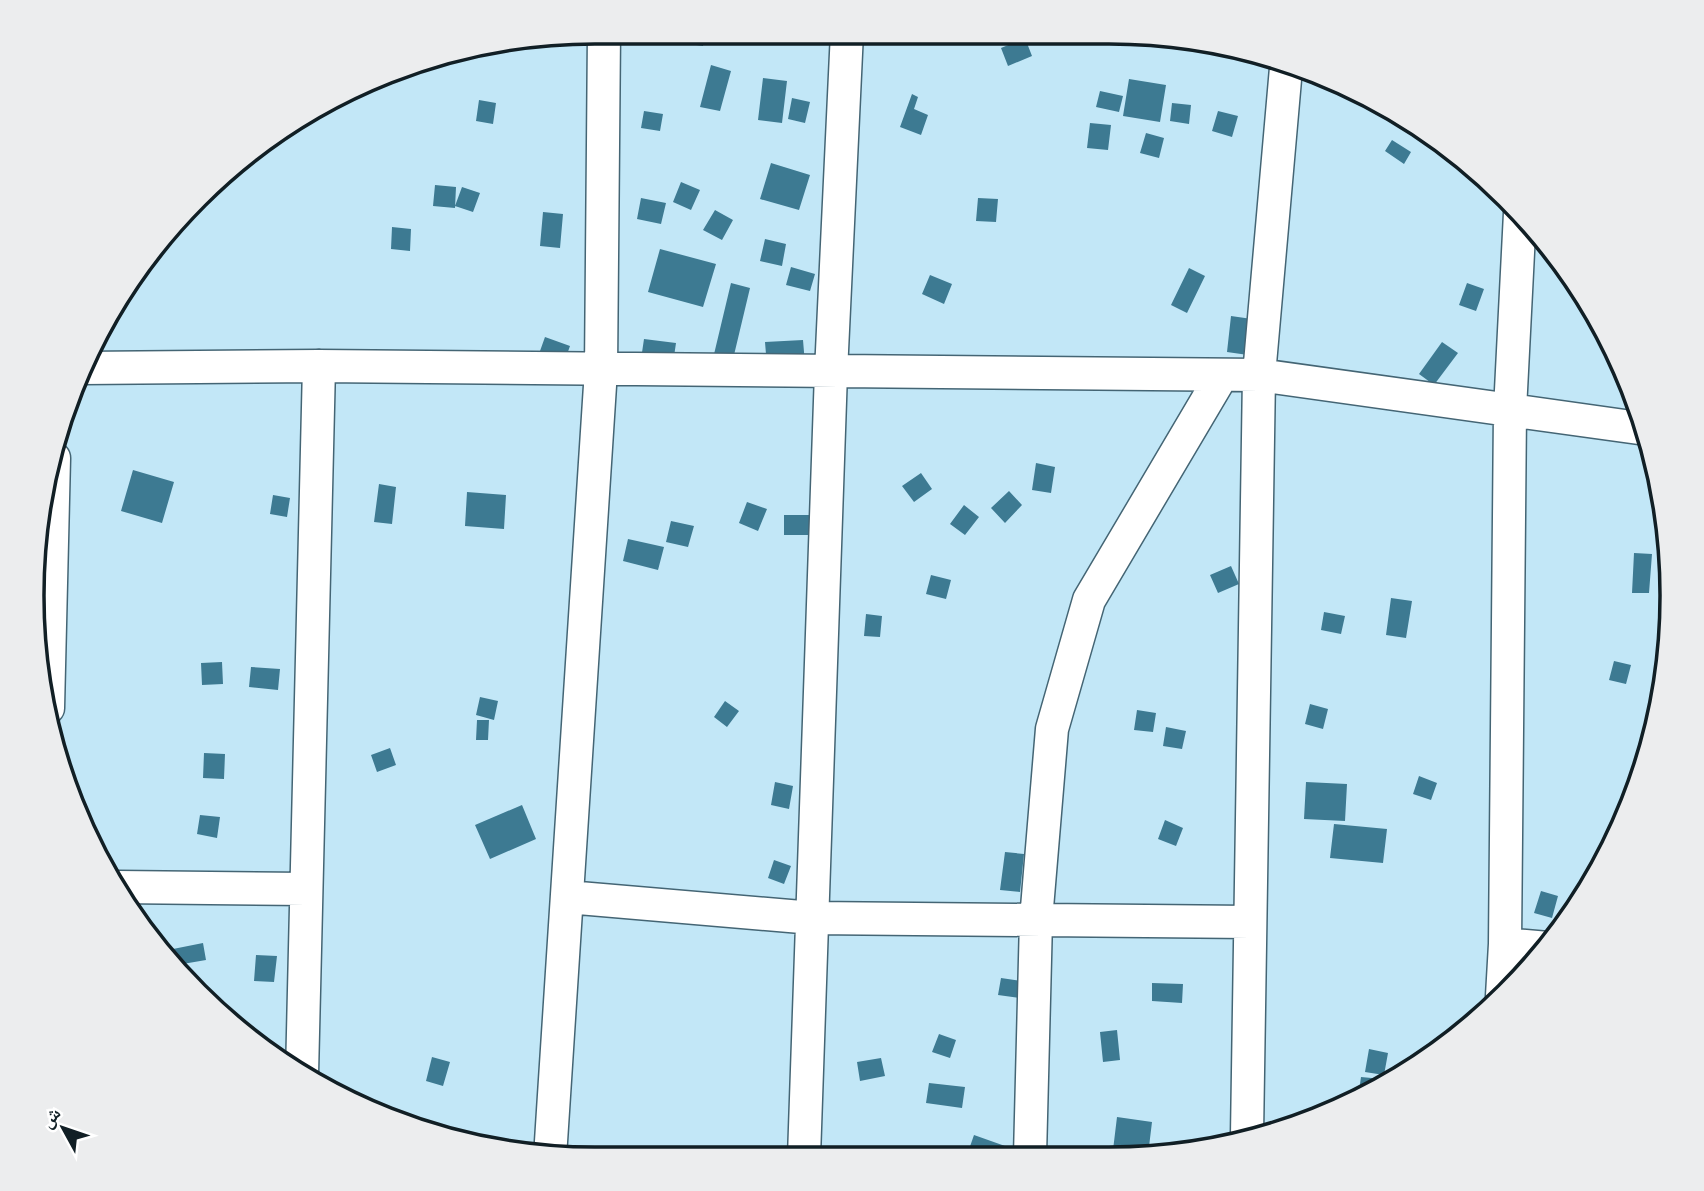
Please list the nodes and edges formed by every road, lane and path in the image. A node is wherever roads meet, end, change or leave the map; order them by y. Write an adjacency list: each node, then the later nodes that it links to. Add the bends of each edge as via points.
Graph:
1 (604, 44): 7 (street)
2 (846, 44): 8 (street)
3 (1286, 73): 10 (street)
4 (1519, 228): 11 (street)
5 (319, 366): 6 (street); 7 (street); 16 (street)
6 (93, 368)
7 (601, 370): 8 (street); 17 (street)
8 (831, 372): 9 (street); 18 (street)
9 (1222, 375): 10 (street); 19 (street, via 1089,600 1052,729)
10 (1259, 375): 11 (street); 20 (street)
11 (1510, 410): 12 (street); 21 (street)
12 (1634, 427)
13 (53, 493): 14 (street)
14 (49, 673)
15 (128, 887): 16 (street)
16 (306, 889): 24 (street)
17 (567, 897): 18 (street); 26 (street)
18 (813, 918): 19 (street); 27 (street)
19 (1036, 920): 20 (street); 28 (street)
20 (1250, 922): 25 (street)
21 (1505, 944): 22 (street); 23 (street)
22 (1533, 947)
23 (1503, 982)
24 (302, 1062)
25 (1247, 1129)
26 (551, 1145)
27 (804, 1147)
28 (1030, 1147)

